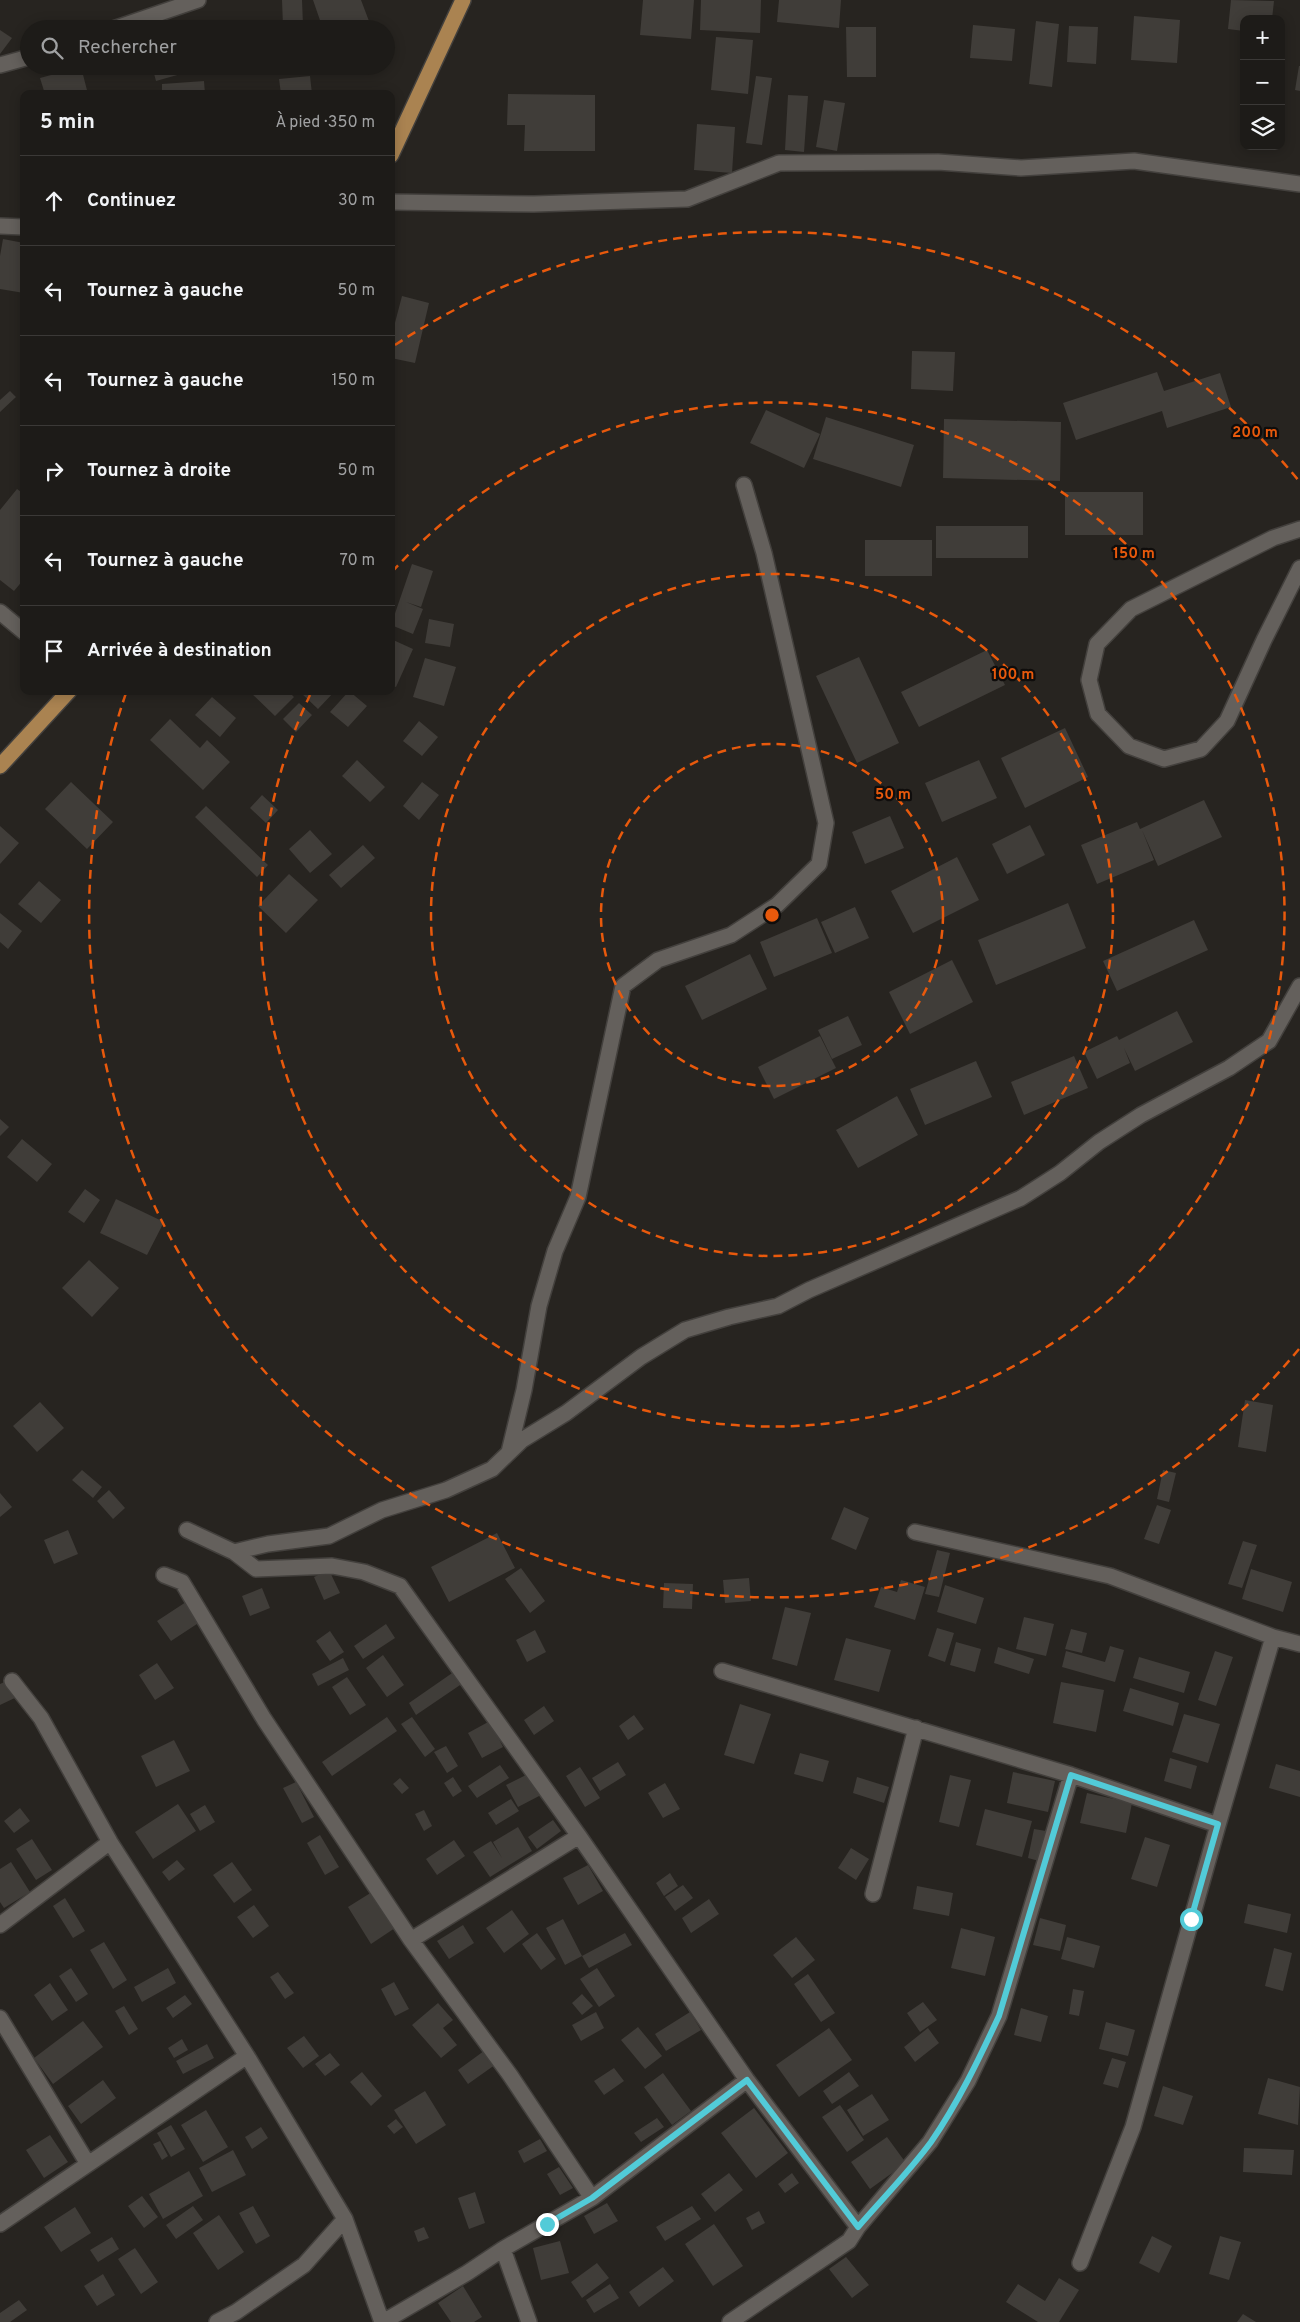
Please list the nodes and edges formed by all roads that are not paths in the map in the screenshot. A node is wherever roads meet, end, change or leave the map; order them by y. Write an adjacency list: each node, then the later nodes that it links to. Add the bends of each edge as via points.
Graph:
1 (198, 0): 3 (street)
2 (463, 0): 6 (main road)
3 (139, 20)
4 (20, 59): 5 (street)
5 (0, 65)
6 (395, 146)
7 (1300, 184): 8 (street, via 1134,161 1021,168 938,162 779,163 687,199 534,204)
8 (395, 202)
9 (0, 226): 10 (street)
10 (20, 227)
11 (744, 485): 19 (street, via 764,553 826,823 819,864 777,905 731,935 658,960 623,986 578,1197 555,1251 539,1306)
12 (1300, 529): 13 (street, via 1274,538 1131,609 1097,644 1089,680 1098,714 1129,746 1164,759 1201,749 1227,721)
13 (1300, 568)
14 (0, 612): 15 (street)
15 (20, 629)
16 (65, 695): 17 (main road)
17 (0, 766)
18 (1300, 986): 19 (street, via 1269,1041 1229,1068 1141,1114 1020,1198 778,1306 685,1330 522,1440)
19 (509, 1454): 22 (street, via 492,1469 477,1476 446,1490 382,1510 330,1536)
20 (187, 1530): 22 (street)
21 (915, 1532): 24 (street, via 1110,1576)
22 (234, 1552): 31 (street, via 256,1569 332,1566 364,1572 400,1586)
23 (164, 1574): 35 (street, via 182,1582 264,1719)
24 (1274, 1637): 25 (street); 30 (street)
25 (1300, 1644)
26 (722, 1671): 28 (street)
27 (12, 1681): 32 (street, via 42,1718)
28 (916, 1728): 29 (street); 33 (street)
29 (1071, 1775): 30 (street); 43 (street, via 999,2016 972,2073 930,2142)
30 (1218, 1824): 45 (street, via 1133,2127)
31 (579, 1836): 35 (street); 38 (street)
32 (110, 1842): 34 (street); 37 (street)
33 (873, 1894)
34 (0, 1925)
35 (411, 1940): 40 (street, via 510,2075)
36 (0, 2018): 39 (street)
37 (247, 2056): 39 (street); 41 (street)
38 (747, 2080): 40 (street); 43 (street)
39 (88, 2164): 42 (street)
40 (592, 2198): 44 (street)
41 (345, 2219): 46 (street, via 304,2265); 47 (street)
42 (0, 2224)
43 (858, 2227): 49 (street, via 849,2241)
44 (503, 2249): 47 (street); 48 (street)
45 (1080, 2263)
46 (217, 2322)
47 (382, 2322)
48 (529, 2322)
49 (730, 2322)

